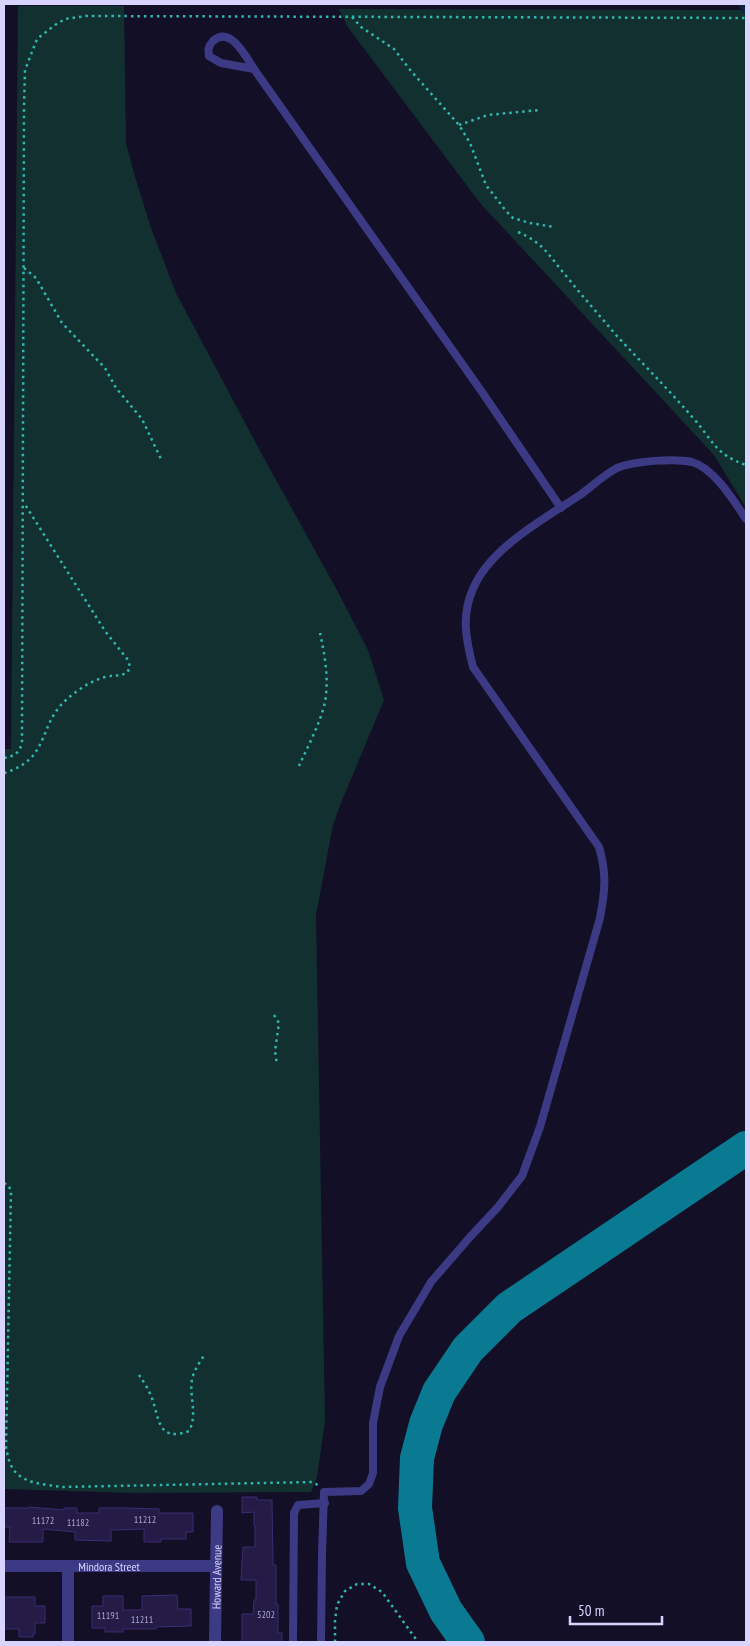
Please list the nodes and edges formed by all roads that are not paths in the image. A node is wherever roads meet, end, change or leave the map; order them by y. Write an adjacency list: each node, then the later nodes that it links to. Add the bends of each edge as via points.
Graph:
1 (254, 69): 1 (lane, via 234,40 224,36 217,38 208,50 209,56 221,64); 2 (lane)
2 (561, 508): 3 (lane, via 617,468 652,460 692,462 708,470); 4 (lane, via 514,540 488,564 473,588 466,612 466,638 473,667 599,847 605,867 605,894 600,918 540,1127 522,1176 431,1282 399,1336 380,1387 373,1423 369,1484 361,1491 324,1492)
3 (746, 519)
4 (325, 1504): 11 (lane, via 298,1505 294,1513); 12 (lane)
5 (217, 1511): 8 (street, Howard Avenue)
6 (4, 1566): 7 (street, Mindora Street)
7 (68, 1566): 8 (street, Mindora Street); 9 (street)
8 (215, 1566): 10 (street, Howard Avenue)
9 (68, 1642)
10 (215, 1642)
11 (293, 1642)
12 (321, 1642)

